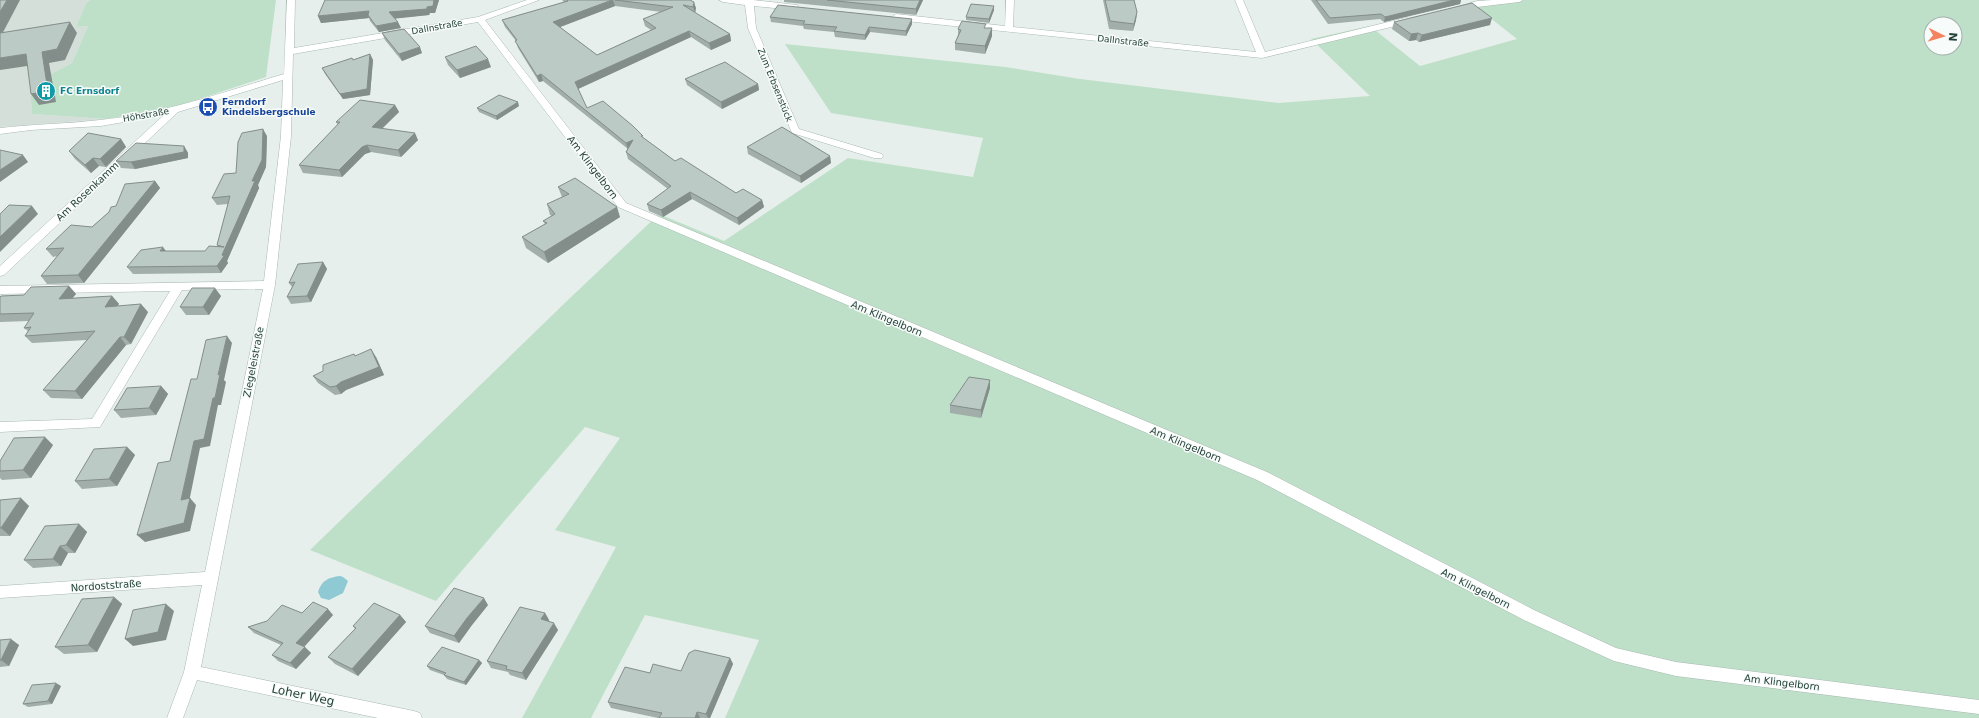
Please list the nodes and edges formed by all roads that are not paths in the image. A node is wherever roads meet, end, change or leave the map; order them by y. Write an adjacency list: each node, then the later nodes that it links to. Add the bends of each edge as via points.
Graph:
1 (291, 0): 14 (street, Ziegeleistraße)
2 (536, 0): 12 (street, Dallnstraße)
3 (723, 0): 7 (street)
4 (1010, 0): 13 (street)
5 (1239, 0): 15 (street)
6 (1518, 0): 9 (street, via 1476,4)
7 (749, 1): 8 (street); 19 (street, Zum Erbsenstück, via 752,28 795,131)
8 (804, 8)
9 (1448, 11)
10 (891, 16): 13 (street, Dallnstraße)
11 (1418, 18): 15 (street, Dallnstraße)
12 (480, 19): 14 (street, Dallnstraße); 28 (street, Am Klingelborn, via 622,205 1262,476 1529,615 1614,654 1676,669)
13 (1009, 29): 15 (street, Dallnstraße)
14 (288, 52): 16 (street, Ziegeleistraße)
15 (1262, 55)
16 (288, 76): 17 (street, Höhstraße); 21 (street, Ziegeleistraße, via 286,136)
17 (174, 110): 18 (street, Höhstraße, via 101,123); 20 (street, Am Rosenkamm)
18 (0, 131)
19 (878, 156)
20 (0, 272)
21 (268, 285): 22 (street); 25 (street, Ziegeleistraße)
22 (178, 287): 23 (street); 24 (street, via 96,424)
23 (0, 290)
24 (0, 427)
25 (212, 578): 26 (street, Nordoststraße); 27 (street, Ziegeleistraße)
26 (0, 592)
27 (192, 672): 29 (street, Ziegeleistraße); 30 (street, Loher Weg)
28 (1979, 707)
29 (175, 718)
30 (414, 718)

